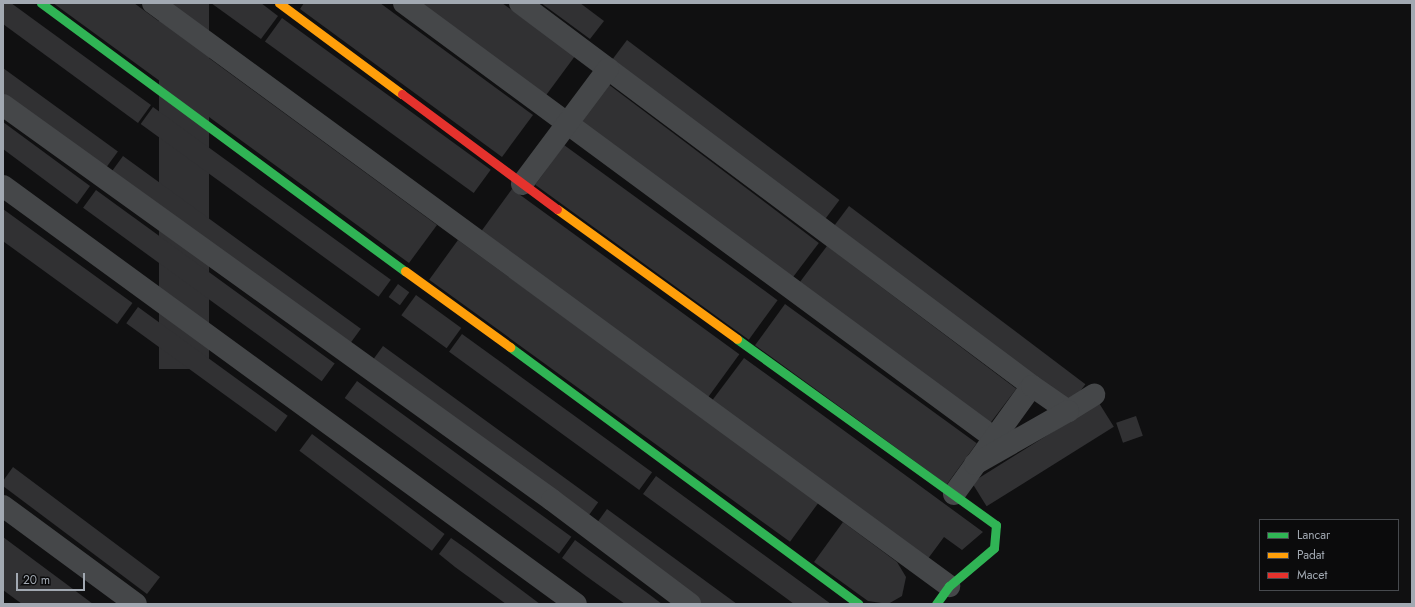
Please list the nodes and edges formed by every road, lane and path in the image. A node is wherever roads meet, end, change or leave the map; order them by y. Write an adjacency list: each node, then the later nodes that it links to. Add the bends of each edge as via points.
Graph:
1 (41, 3): 22 (street)
2 (153, 3): 18 (street)
3 (279, 3): 9 (street)
4 (404, 3): 8 (street)
5 (520, 3): 6 (street)
6 (608, 69): 8 (street); 11 (street)
7 (3, 105): 21 (street, via 552,500)
8 (567, 123): 9 (street); 14 (street)
9 (522, 184): 16 (street)
10 (3, 186): 20 (street)
11 (1032, 386): 13 (street); 14 (street)
12 (1094, 395): 13 (street)
13 (1068, 410): 15 (street)
14 (994, 438): 15 (street)
15 (975, 464): 16 (street)
16 (954, 494): 18 (street, via 996,525 994,548)
17 (3, 506): 19 (street)
18 (949, 586): 23 (street)
19 (136, 604)
20 (576, 604)
21 (690, 604)
22 (859, 604)
23 (936, 604)

